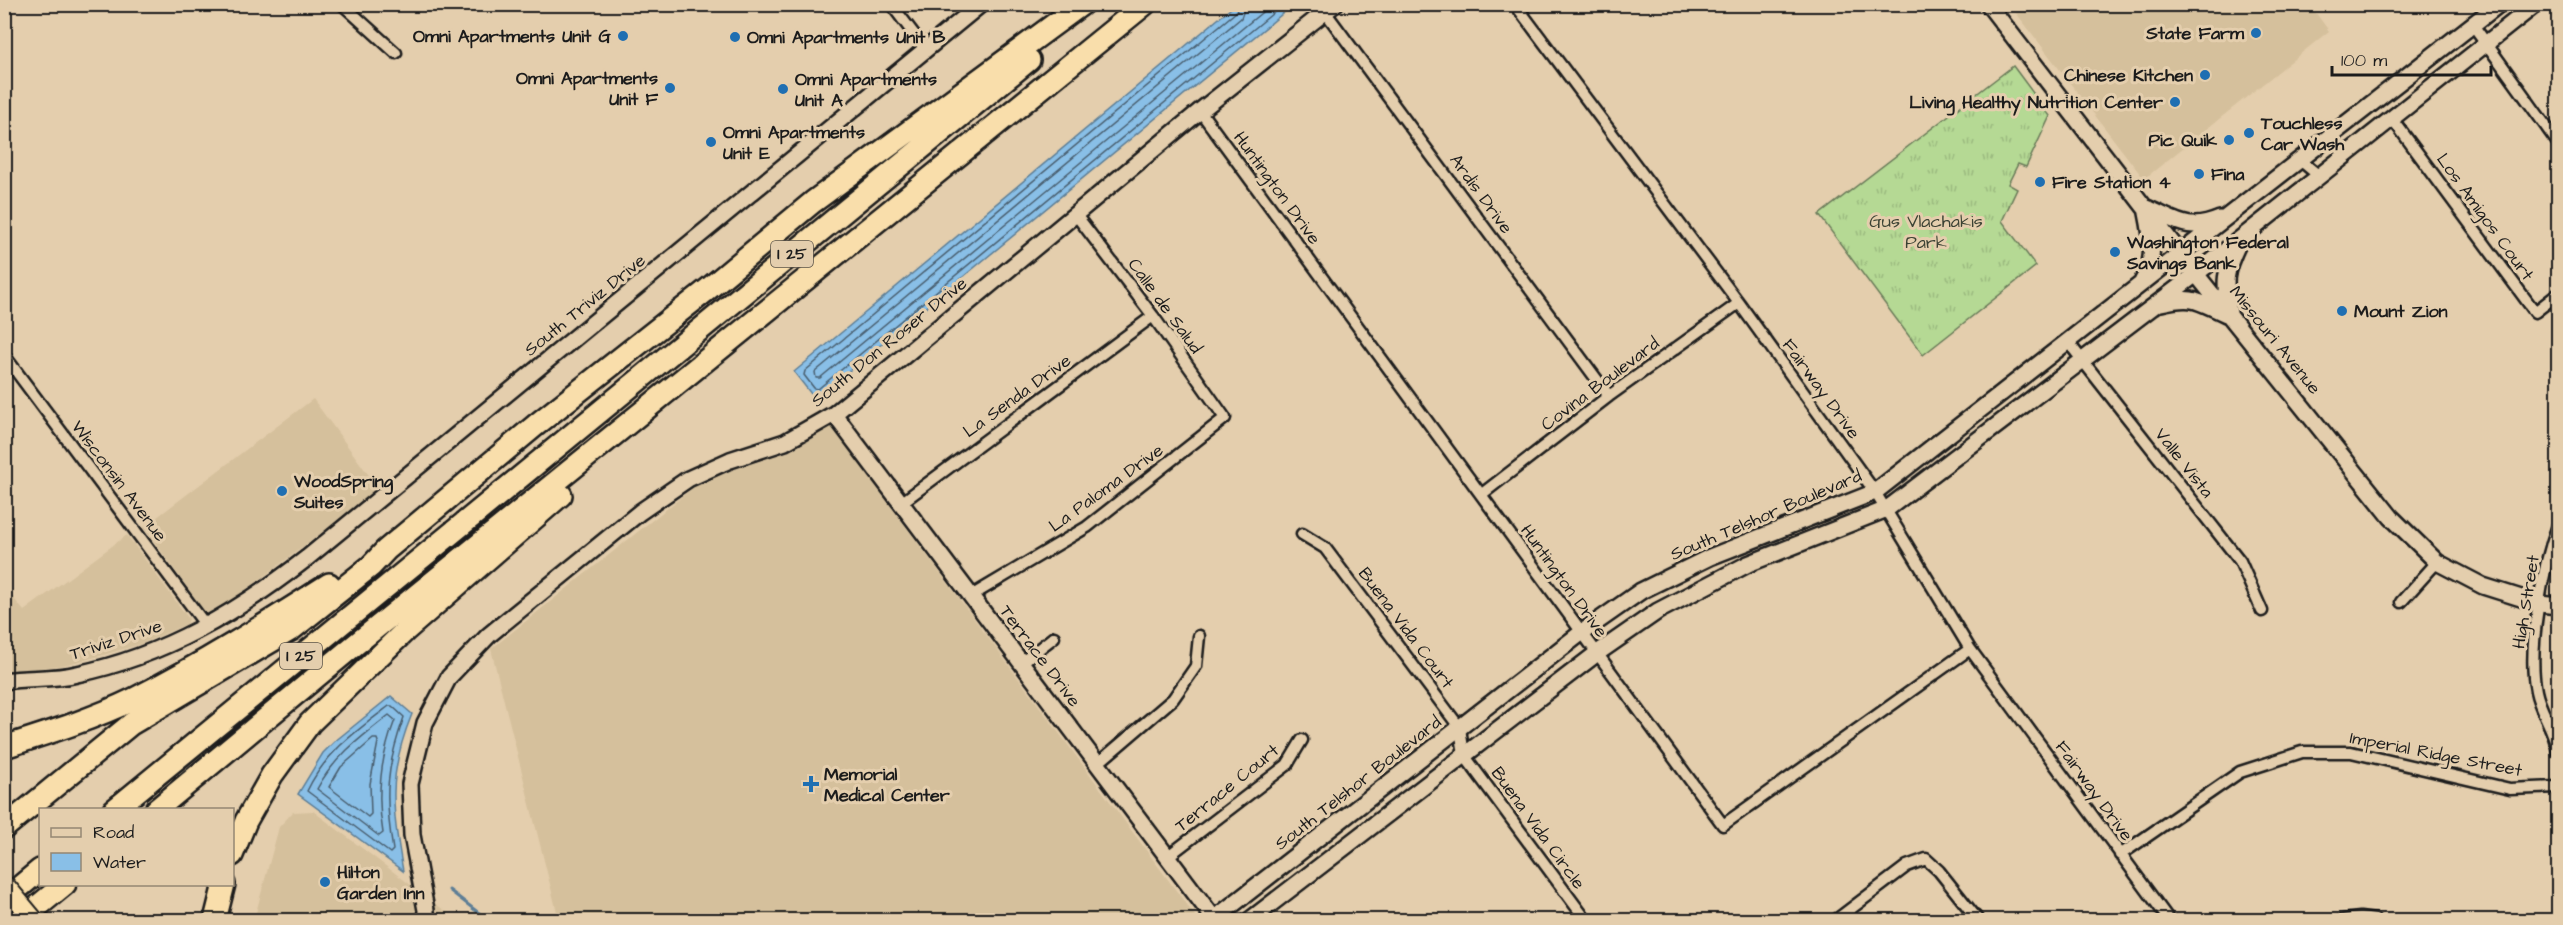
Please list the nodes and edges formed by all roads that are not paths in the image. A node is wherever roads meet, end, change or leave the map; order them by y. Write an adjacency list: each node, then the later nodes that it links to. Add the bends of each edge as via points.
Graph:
1 (342, 4): 15 (street)
2 (891, 4): 14 (street)
3 (981, 4): 14 (main road, South Triviz Drive)
4 (1082, 4): 46 (highway, via 813,202)
5 (1096, 4): 70 (highway, I 25)
6 (1145, 4): 36 (highway, I 25)
7 (1515, 4): 29 (street, Fairway Drive)
8 (1988, 4): 21 (main road, Missouri Avenue)
9 (2499, 4): 12 (main road, South Telshor Boulevard)
10 (2536, 4): 13 (main road)
11 (1331, 8): 16 (main road, South Don Roser Drive); 37 (street, Ardis Drive)
12 (2473, 25): 13 (street); 19 (main road, South Telshor Boulevard)
13 (2487, 44): 17 (main road); 18 (street)
14 (926, 50): 53 (main road, South Triviz Drive, via 308,558 257,597)
15 (396, 53)
16 (1200, 111): 22 (main road, South Don Roser Drive); 41 (street, Huntington Drive)
17 (2391, 117): 20 (main road); 28 (street, Los Amigos Court, via 2535,312)
18 (2559, 143)
19 (2300, 160): 20 (street); 23 (main road, South Telshor Boulevard)
20 (2318, 176): 24 (main road)
21 (2145, 209): 23 (main road, via 2189,227 2207,225); 25 (main road, Missouri Avenue); 27 (main road, via 2153,252 2149,272)
22 (1076, 215): 32 (street, Calle de Salud); 38 (main road, South Don Roser Drive)
23 (2231, 215): 25 (main road, South Telshor Boulevard)
24 (2240, 238): 26 (main road); 31 (main road, via 2226,268)
25 (2181, 254): 26 (main road, Missouri Avenue); 27 (main road, South Telshor Boulevard)
26 (2196, 274): 30 (main road); 31 (main road, Missouri Avenue)
27 (2140, 286): 33 (main road, South Telshor Boulevard)
28 (2559, 294)
29 (1739, 303): 37 (street, Covina Boulevard); 40 (street, Fairway Drive)
30 (2155, 304): 31 (main road, via 2181,298 2198,300); 35 (main road)
31 (2230, 315): 47 (main road, Missouri Avenue, via 2391,517)
32 (1153, 316): 39 (street, Calle de Salud); 42 (street, La Senda Drive)
33 (2068, 342): 35 (street, Valle Vista); 40 (main road, South Telshor Boulevard)
34 (4, 355): 53 (street, Wisconsin Avenue)
35 (2083, 359): 43 (main road); 52 (street, Valle Vista, via 2240,561)
36 (673, 386): 71 (highway, I 25); 73 (highway, via 580,478 406,630 310,723 272,775)
37 (1609, 396): 41 (street, Covina Boulevard)
38 (834, 414): 42 (main road, Terrace Drive); 85 (main road, South Don Roser Drive, via 785,442 688,478 489,634 449,676 425,723 410,784 412,835)
39 (1225, 418): 48 (street, La Paloma Drive, via 1087,527)
40 (1875, 492): 43 (street, Fairway Drive); 54 (main road, South Telshor Boulevard, via 1710,557 1641,591)
41 (1482, 494): 54 (street, Huntington Drive)
42 (901, 503): 48 (main road, Terrace Drive)
43 (1887, 509): 57 (street, Fairway Drive); 58 (main road, via 1748,564 1658,611)
44 (2559, 525): 50 (street, High Street, via 2551,544)
45 (1302, 534): 63 (street, Buena Vida Court, via 1325,548)
46 (386, 550): 65 (highway, via 134,699); 72 (highway, via 292,629 131,724)
47 (2437, 562): 49 (street); 50 (main road, Missouri Avenue, via 2483,586)
48 (971, 596): 59 (main road, Terrace Drive)
49 (2401, 602)
50 (2540, 604): 51 (main road, Missouri Avenue); 66 (street, High Street, via 2534,655 2536,693)
51 (2559, 606)
52 (2262, 611)
53 (207, 627): 60 (main road, Triviz Drive, via 116,664 76,675)
54 (1581, 633): 58 (street, Huntington Drive); 63 (main road, South Telshor Boulevard)
55 (1198, 636): 68 (street, via 1196,666 1173,699)
56 (1054, 637): 59 (street)
57 (1970, 649): 58 (street, Huntington Drive, via 1723,825); 74 (street, Fairway Drive)
58 (1596, 654): 67 (main road)
59 (1021, 663): 68 (main road, Terrace Drive)
60 (34, 680): 61 (main road, Triviz Drive); 62 (main road, Triviz Drive)
61 (4, 681)
62 (4, 690)
63 (1460, 728): 67 (street, Buena Vida Court); 81 (main road, South Telshor Boulevard)
64 (1302, 740): 75 (street, Terrace Court, via 1287,765)
65 (4, 747)
66 (2559, 752)
67 (1464, 755): 86 (main road); 87 (street, Buena Vida Circle)
68 (1097, 764): 75 (main road, Terrace Drive)
69 (2559, 787): 74 (street, Imperial Ridge Street, via 2510,789 2351,752 2302,752 2240,772)
70 (116, 808)
71 (158, 808)
72 (4, 828)
73 (234, 850)
74 (2120, 855): 90 (street, Fairway Drive)
75 (1167, 857): 81 (main road, Terrace Drive)
76 (39, 871): 80 (highway)
77 (4, 884): 83 (main road, bridge)
78 (64, 886): 82 (highway)
79 (224, 886): 84 (highway)
80 (4, 900)
81 (1214, 920)
82 (21, 921)
83 (34, 921)
84 (215, 921)
85 (426, 921)
86 (1250, 921)
87 (1586, 921)
88 (1836, 921): 89 (street, via 1907,866 1926,859)
89 (1978, 921)
90 (2169, 921)
91 (2343, 921): 92 (street)
92 (2375, 921)

